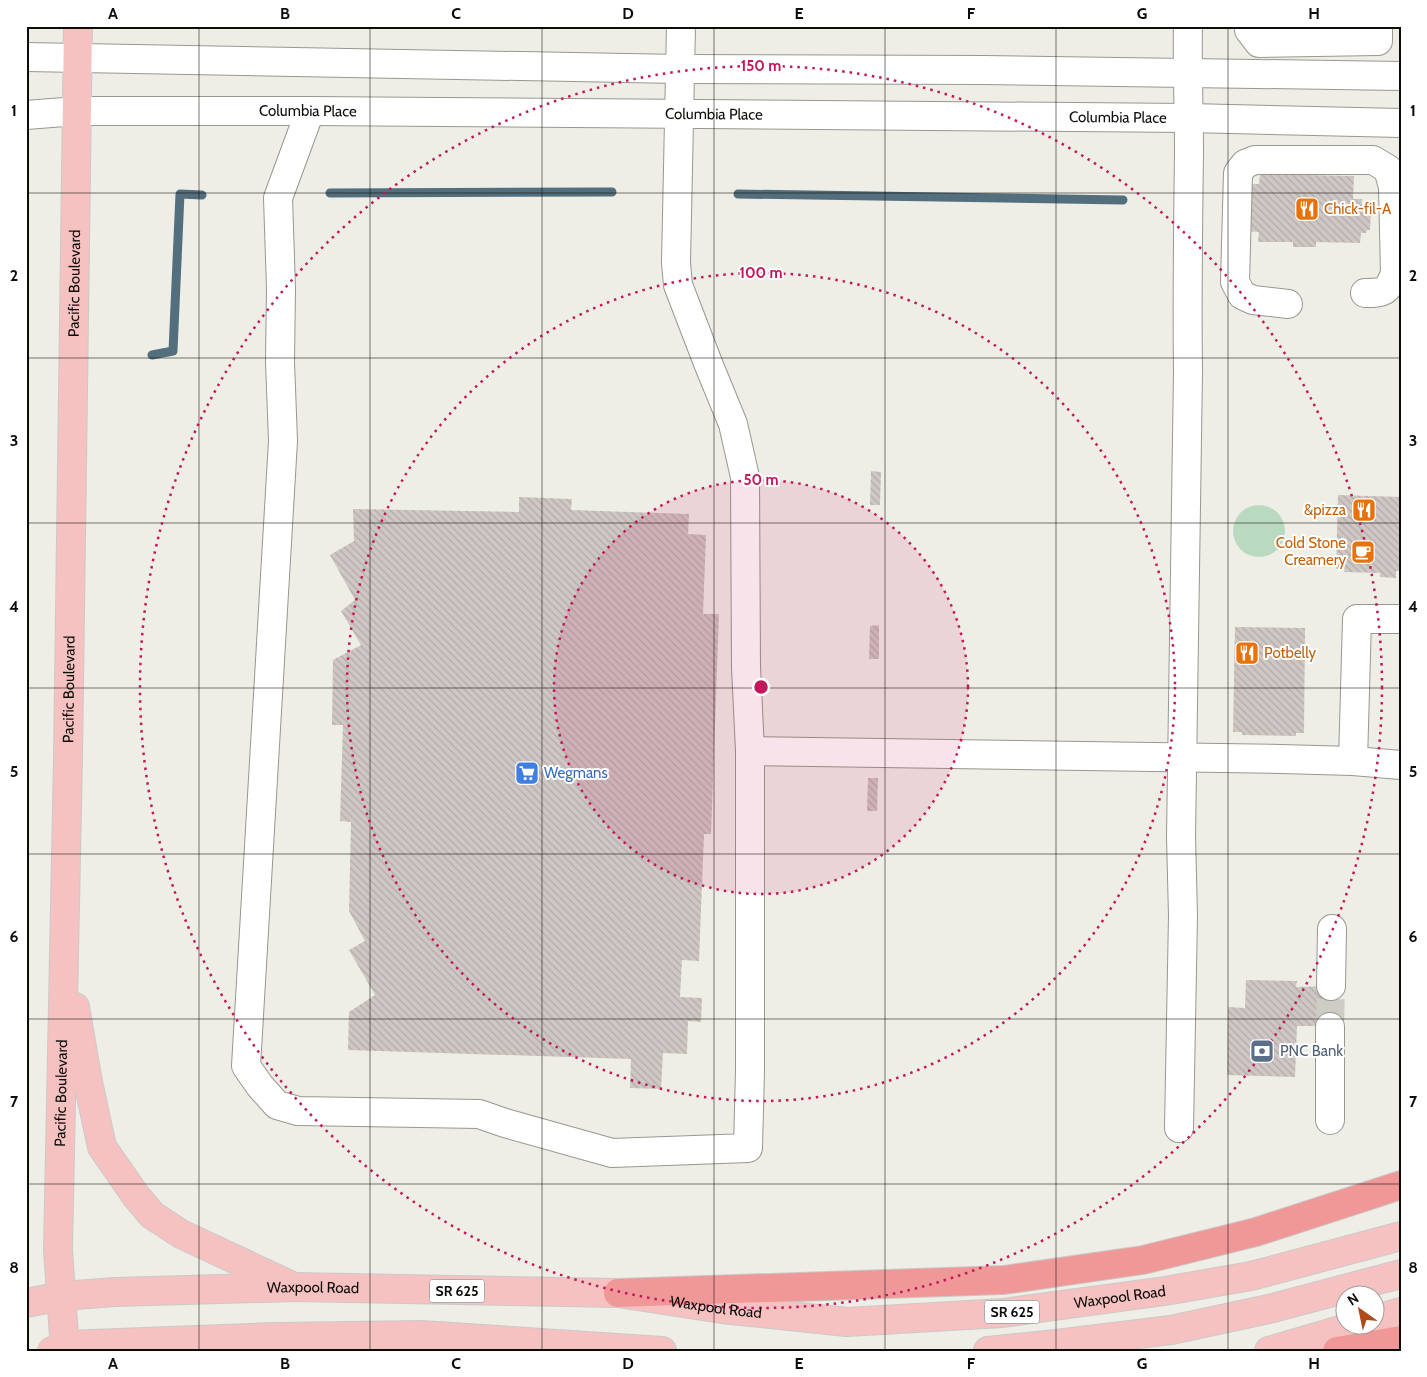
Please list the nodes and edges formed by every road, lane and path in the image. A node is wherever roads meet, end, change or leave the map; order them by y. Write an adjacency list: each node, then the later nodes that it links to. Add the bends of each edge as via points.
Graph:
1 (78, 26): 7 (main road, Pacific Boulevard)
2 (681, 26): 8 (street)
3 (1188, 26): 9 (street)
4 (1250, 26): 5 (street, via 1259,43 1378,41)
5 (1378, 26)
6 (26, 58): 7 (street)
7 (78, 58): 8 (street); 11 (main road, Pacific Boulevard)
8 (679, 69): 9 (street); 14 (street)
9 (1187, 72): 10 (street); 15 (street)
10 (1401, 76)
11 (77, 111): 12 (street, Columbia Place); 13 (street, Columbia Place); 25 (main road, Pacific Boulevard)
12 (310, 111): 14 (street, Columbia Place); 20 (street, via 278,198 283,441 246,1066 277,1105 298,1111 479,1114 612,1152 748,1148)
13 (26, 115)
14 (678, 115): 15 (street, Columbia Place); 20 (street, via 678,285 733,424 745,477)
15 (1189, 118): 16 (street, Columbia Place); 21 (street)
16 (1401, 123)
17 (1365, 293): 18 (street, via 1380,293 1390,286 1395,273 1394,187 1388,169 1373,160 1255,160 1238,173 1235,282 1242,295 1253,300)
18 (1288, 304)
19 (1401, 619): 22 (street, via 1357,619)
20 (750, 751): 21 (street)
21 (1183, 758): 22 (street); 29 (street)
22 (1353, 761): 23 (street)
23 (1401, 765)
24 (1332, 929): 26 (street)
25 (64, 947): 33 (main road, via 102,1147 152,1215 181,1234); 35 (main road, Pacific Boulevard, via 58,1250)
26 (1331, 986)
27 (1330, 1027): 28 (street)
28 (1330, 1120)
29 (1179, 1128)
30 (1401, 1184): 34 (highway, via 1256,1232 1144,1260 1069,1271 1004,1280)
31 (1401, 1236): 34 (main road, Waxpool Road / SR 625, via 1251,1276 1004,1313 846,1322 722,1310)
32 (1401, 1274): 43 (main road, via 1269,1309 1171,1330)
33 (296, 1287): 34 (main road, Waxpool Road / SR 625); 35 (main road, Waxpool Road / SR 625)
34 (618, 1293)
35 (62, 1296): 36 (main road, Waxpool Road / SR 625); 41 (main road, Pacific Boulevard)
36 (26, 1304)
37 (1401, 1312): 38 (main road)
38 (1384, 1317)
39 (1334, 1332): 44 (main road)
40 (1401, 1340): 45 (highway)
41 (61, 1349): 42 (main road, via 266,1337 422,1335)
42 (662, 1351)
43 (988, 1351)
44 (1269, 1351)
45 (1338, 1351)

